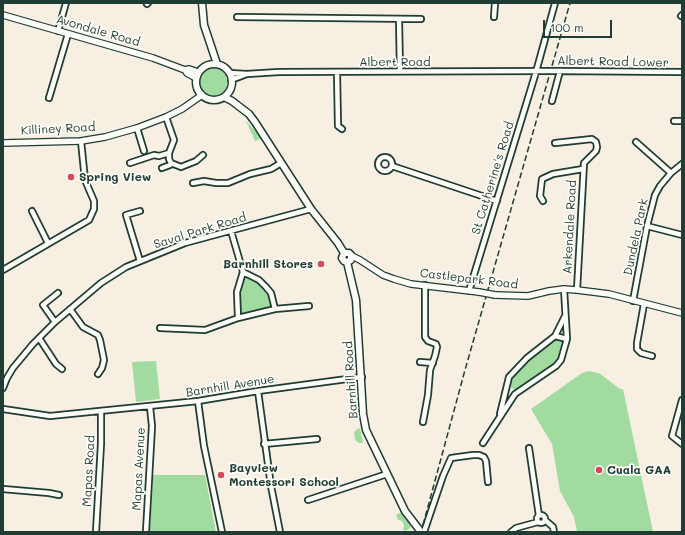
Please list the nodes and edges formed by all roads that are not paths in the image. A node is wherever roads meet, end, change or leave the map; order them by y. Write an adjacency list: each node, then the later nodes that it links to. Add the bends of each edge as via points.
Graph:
1 (66, 3): 11 (street)
2 (198, 3): 3 (street)
3 (202, 3): 13 (main road, via 204,25)
4 (495, 3): 7 (street)
5 (555, 3): 18 (street, St Catherine's Road)
6 (3, 15): 11 (street, Avondale Road)
7 (494, 17)
8 (237, 18): 9 (street)
9 (398, 19): 10 (street); 14 (street)
10 (421, 19)
11 (58, 30): 12 (street, Avondale Road)
12 (68, 34): 22 (street, Avondale Road, via 153,58); 26 (street)
13 (214, 64): 20 (main road, via 225,68); 22 (main road, via 204,67)
14 (400, 71): 17 (street, Albert Road); 18 (street, Albert Road)
15 (544, 71): 16 (street, Albert Road Lower, bridge); 18 (street, Albert Road)
16 (558, 71): 19 (street, Albert Road Lower); 27 (street)
17 (336, 72): 21 (street, Albert Road); 32 (street, via 338,126)
18 (536, 72): 50 (street, St Catherine's Road)
19 (682, 72)
20 (229, 73): 21 (street, Albert Road); 23 (main road)
21 (247, 74): 23 (street, Albert Road)
22 (197, 75): 25 (main road, via 197,88)
23 (231, 80): 24 (main road)
24 (226, 94): 25 (main road, via 216,100); 42 (main road, via 249,114)
25 (202, 95): 28 (street, Killiney Road)
26 (49, 98)
27 (552, 101)
28 (166, 117): 31 (street, Killiney Road); 38 (street, via 174,140)
29 (674, 121): 30 (street)
30 (682, 121)
31 (137, 128): 33 (street, Killiney Road); 37 (street)
32 (342, 129)
33 (82, 141): 36 (street, Killiney Road); 57 (street, via 85,180 94,201 94,209 89,220)
34 (555, 142): 45 (street, via 592,139 596,142 596,151)
35 (636, 142): 47 (street)
36 (3, 143)
37 (144, 151)
38 (169, 153): 40 (street); 41 (street)
39 (203, 155): 41 (street, via 181,167)
40 (130, 162)
41 (171, 163): 46 (street)
42 (281, 163): 48 (street, via 271,169 223,184 207,181); 51 (main road)
43 (682, 164): 47 (street, Dundela Park)
44 (392, 166): 50 (street)
45 (583, 167): 49 (street, via 542,178 540,196); 64 (street, Arkendale Road)
46 (162, 168)
47 (671, 173): 54 (street, Dundela Park, via 660,186)
48 (193, 183)
49 (543, 200)
50 (497, 201): 65 (street, St Catherine's Road)
51 (311, 209): 55 (street, Saval Park Road); 58 (main road, via 344,253 348,253)
52 (32, 211): 57 (street)
53 (140, 211): 59 (street, via 126,215)
54 (647, 226): 56 (street); 67 (street, Dundela Park)
55 (231, 231): 59 (street, Saval Park Road, via 185,243); 61 (street)
56 (682, 235)
57 (48, 243): 60 (street)
58 (349, 259): 62 (street, Castlepark Road, via 360,260 394,279); 86 (main road, Barnhill Road, via 356,300)
59 (140, 261): 70 (street, Saval Park Road, via 114,274)
60 (3, 270)
61 (243, 272): 71 (street, via 259,280 266,287); 74 (street, via 237,292)
62 (425, 285): 65 (street, Castlepark Road); 82 (street, via 425,337 437,347)
63 (564, 289): 64 (street, Castlepark Road); 65 (street, Castlepark Road, bridge, via 528,296); 73 (street)
64 (577, 290): 67 (street, Castlepark Road, via 609,294)
65 (469, 291)
66 (58, 293): 75 (street, via 43,305)
67 (633, 302): 68 (street, Castlepark Road)
68 (644, 304): 72 (street, Castlepark Road); 80 (street, via 637,349)
69 (309, 306): 71 (street)
70 (70, 309): 75 (street, Saval Park Road); 84 (street, via 83,328 98,335 104,360)
71 (275, 309): 74 (street)
72 (682, 313)
73 (566, 315): 77 (street); 79 (street)
74 (238, 318): 76 (street, via 205,330)
75 (55, 322): 78 (street, Saval Park Road)
76 (160, 328)
77 (555, 336): 79 (street); 89 (street, via 527,358 509,377)
78 (39, 338): 83 (street); 85 (street, Saval Park Road)
79 (567, 339): 90 (street, via 561,360 556,366)
80 (652, 356)
81 (420, 362): 82 (street)
82 (433, 363): 97 (street)
83 (62, 369)
84 (98, 374)
85 (5, 377): 87 (street, Saval Park Road)
86 (362, 377): 88 (street, Barnhill Avenue); 103 (main road, Barnhill Road, via 366,430)
87 (3, 388)
88 (258, 391): 92 (street, Barnhill Avenue); 100 (street)
89 (506, 391): 90 (street); 96 (street)
90 (515, 394): 96 (street)
91 (682, 400): 101 (street, via 672,436)
92 (198, 401): 93 (street, Barnhill Avenue); 113 (street, via 204,446)
93 (150, 407): 95 (street, Barnhill Avenue); 112 (street, Mapas Avenue, via 152,426)
94 (3, 409): 95 (street, Barnhill Avenue, via 50,416)
95 (101, 412): 111 (street, Mapas Road)
96 (499, 418): 99 (street)
97 (423, 422)
98 (317, 439): 100 (street)
99 (483, 443)
100 (264, 444): 114 (street)
101 (682, 444)
102 (529, 448): 108 (street)
103 (387, 474): 107 (street); 115 (main road, Barnhill Road, via 405,511)
104 (488, 482): 116 (street, via 484,458 479,455 451,458)
105 (3, 490): 106 (street)
106 (59, 495)
107 (308, 500)
108 (539, 516): 109 (street, via 543,516); 110 (street)
109 (545, 520): 110 (street, via 543,523); 118 (street, via 553,527)
110 (538, 522): 117 (street, via 516,528)
111 (96, 532)
112 (146, 532)
113 (222, 532)
114 (280, 532)
115 (421, 532)
116 (424, 532)
117 (511, 532)
118 (554, 532)

